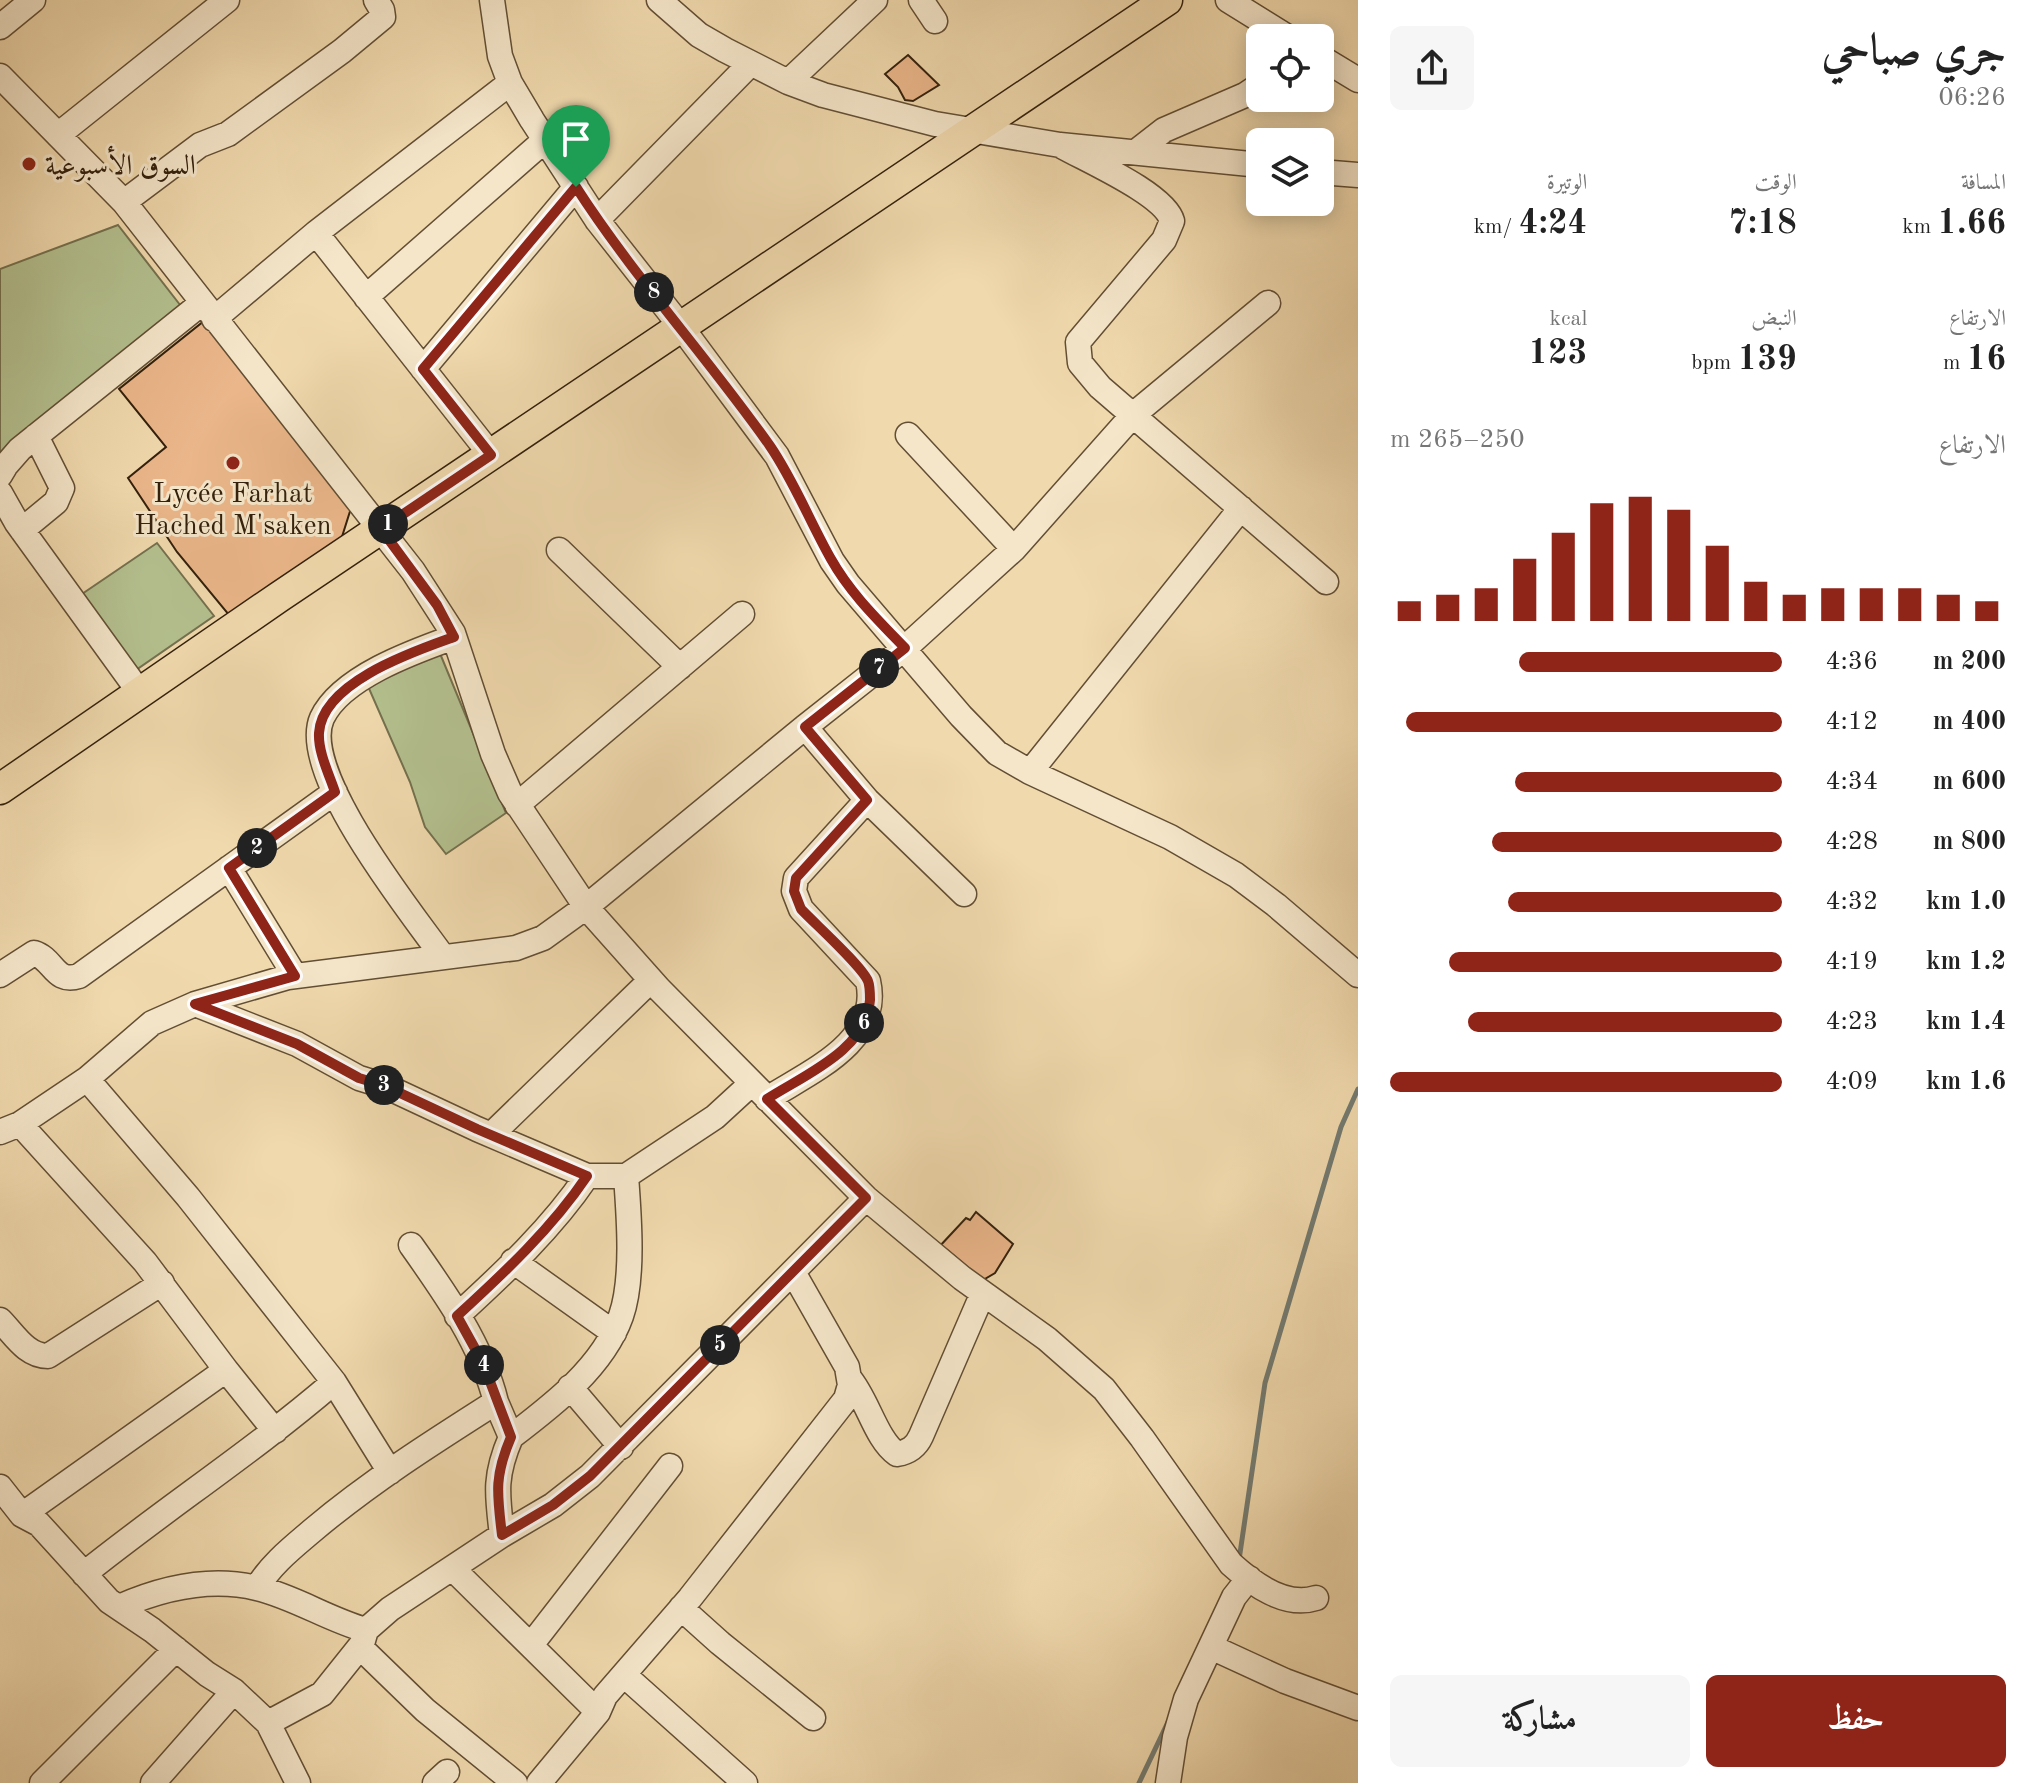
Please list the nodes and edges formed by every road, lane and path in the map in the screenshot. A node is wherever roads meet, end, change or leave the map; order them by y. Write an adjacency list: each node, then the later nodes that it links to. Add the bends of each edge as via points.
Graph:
1 (33, 0): 14 (street)
2 (227, 0): 23 (street)
3 (376, 0): 31 (street, via 383,17 351,43)
4 (492, 0): 20 (street, via 500,56)
5 (659, 0): 15 (street, via 699,35)
6 (839, 0): 11 (street)
7 (875, 0): 11 (street)
8 (921, 0): 12 (street)
9 (1167, 0): 22 (main road)
10 (1228, 0): 13 (street)
11 (854, 20): 19 (street)
12 (935, 21)
13 (1267, 24)
14 (0, 27)
15 (750, 64): 19 (street); 32 (street)
16 (1334, 65): 18 (street)
17 (0, 76): 23 (street)
18 (1358, 80)
19 (788, 82): 22 (street)
20 (510, 83): 24 (street); 33 (street)
21 (1246, 94): 26 (street, via 1164,130)
22 (973, 131): 25 (street); 37 (main road)
23 (58, 135): 31 (street)
24 (545, 140): 30 (street); 34 (street)
25 (1060, 145): 26 (street); 39 (street, via 1153,196 1171,217 1164,240 1078,342 1080,363)
26 (1137, 151): 27 (street)
27 (1246, 163)
28 (1334, 173): 29 (street)
29 (1358, 175)
30 (576, 187): 32 (street); 38 (street)
31 (124, 202): 36 (street)
32 (597, 220): 37 (street)
33 (316, 233): 34 (street); 36 (street)
34 (366, 297): 38 (street)
35 (1268, 303): 39 (street)
36 (208, 311): 41 (street); 46 (street)
37 (682, 328): 42 (main road); 53 (street, via 777,456 832,561 861,602)
38 (423, 369): 42 (street)
39 (1133, 415): 45 (street); 48 (street)
40 (908, 435): 48 (street)
41 (36, 436): 43 (street); 47 (street, via 62,488 56,502)
42 (491, 455): 46 (main road)
43 (0, 475)
44 (0, 493): 47 (street)
45 (1241, 508): 50 (street); 57 (street)
46 (381, 529): 52 (street); 55 (main road)
47 (22, 530): 55 (street)
48 (1014, 549): 53 (street)
49 (559, 550): 54 (street)
50 (1326, 582)
51 (742, 614): 54 (street)
52 (454, 637): 59 (street, via 384,665 329,707 319,734); 61 (street, via 493,754)
53 (905, 648): 56 (street); 57 (street, via 997,753)
54 (680, 667): 61 (street)
55 (140, 693): 58 (main road)
56 (805, 727): 60 (street); 64 (street)
57 (1030, 772): 67 (street, via 1170,837 1236,875)
58 (2, 784)
59 (335, 792): 62 (street); 65 (street, via 365,847)
60 (867, 800): 63 (street); 72 (street, via 796,878 794,891 801,909 868,981 868,1012 858,1034 838,1054)
61 (517, 805): 64 (street)
62 (229, 868): 66 (street, via 79,976 60,976 34,953); 68 (street)
63 (964, 894)
64 (586, 907): 65 (street, via 527,945); 69 (street)
65 (443, 957): 68 (street)
66 (0, 975)
67 (1358, 975)
68 (295, 976): 70 (street)
69 (651, 980): 72 (street); 74 (street)
70 (195, 1004): 71 (street, via 152,1023); 74 (street, via 297,1044 359,1078)
71 (87, 1079): 73 (street); 88 (street)
72 (760, 1091): 76 (street); 77 (street)
73 (10, 1128): 81 (street)
74 (491, 1135): 75 (street)
75 (587, 1176): 76 (street); 79 (street)
76 (626, 1176): 85 (street, via 629,1256 622,1314)
77 (866, 1198): 80 (street); 82 (street)
78 (411, 1245): 83 (street)
79 (513, 1261): 83 (street); 85 (street)
80 (793, 1272): 87 (street); 93 (street)
81 (162, 1283): 84 (street, via 48,1356 28,1350); 86 (street)
82 (982, 1295): 87 (street, via 917,1445 910,1450 897,1454 888,1447); 100 (street, via 1047,1339 1104,1389)
83 (457, 1316): 90 (street, via 483,1363)
84 (0, 1320)
85 (614, 1333): 89 (street)
86 (226, 1370): 91 (street); 97 (street)
87 (849, 1378): 105 (street, via 846,1399)
88 (334, 1382): 91 (street); 95 (street)
89 (570, 1387): 92 (street); 93 (street)
90 (496, 1402): 92 (street); 95 (street)
91 (275, 1431): 101 (street)
92 (511, 1437): 98 (street, via 497,1481)
93 (621, 1447): 98 (street, via 553,1505)
94 (670, 1466): 107 (street)
95 (390, 1472): 102 (street, via 301,1540)
96 (0, 1487): 97 (street)
97 (22, 1515): 101 (street, via 39,1524)
98 (502, 1535): 99 (street)
99 (453, 1569): 106 (street, via 412,1594); 107 (street)
100 (1242, 1573): 103 (street, via 1292,1601); 108 (street)
101 (84, 1574): 104 (street)
102 (257, 1588): 104 (street, via 224,1583 186,1586); 106 (street)
103 (1316, 1598)
104 (119, 1607): 109 (street)
105 (681, 1608): 110 (street); 114 (street)
106 (363, 1638): 115 (street, via 322,1694); 119 (street, via 425,1710)
107 (531, 1645): 113 (street)
108 (1211, 1647): 112 (street); 122 (street, via 1180,1718)
109 (176, 1649): 111 (street); 117 (street)
110 (624, 1675): 113 (street); 121 (street)
111 (234, 1691): 115 (street); 118 (street)
112 (1358, 1708)
113 (598, 1712): 120 (street)
114 (813, 1718)
115 (268, 1723): 116 (street)
116 (291, 1780)
117 (42, 1783)
118 (153, 1783)
119 (515, 1783)
120 (539, 1783)
121 (745, 1783)
122 (1168, 1783)

